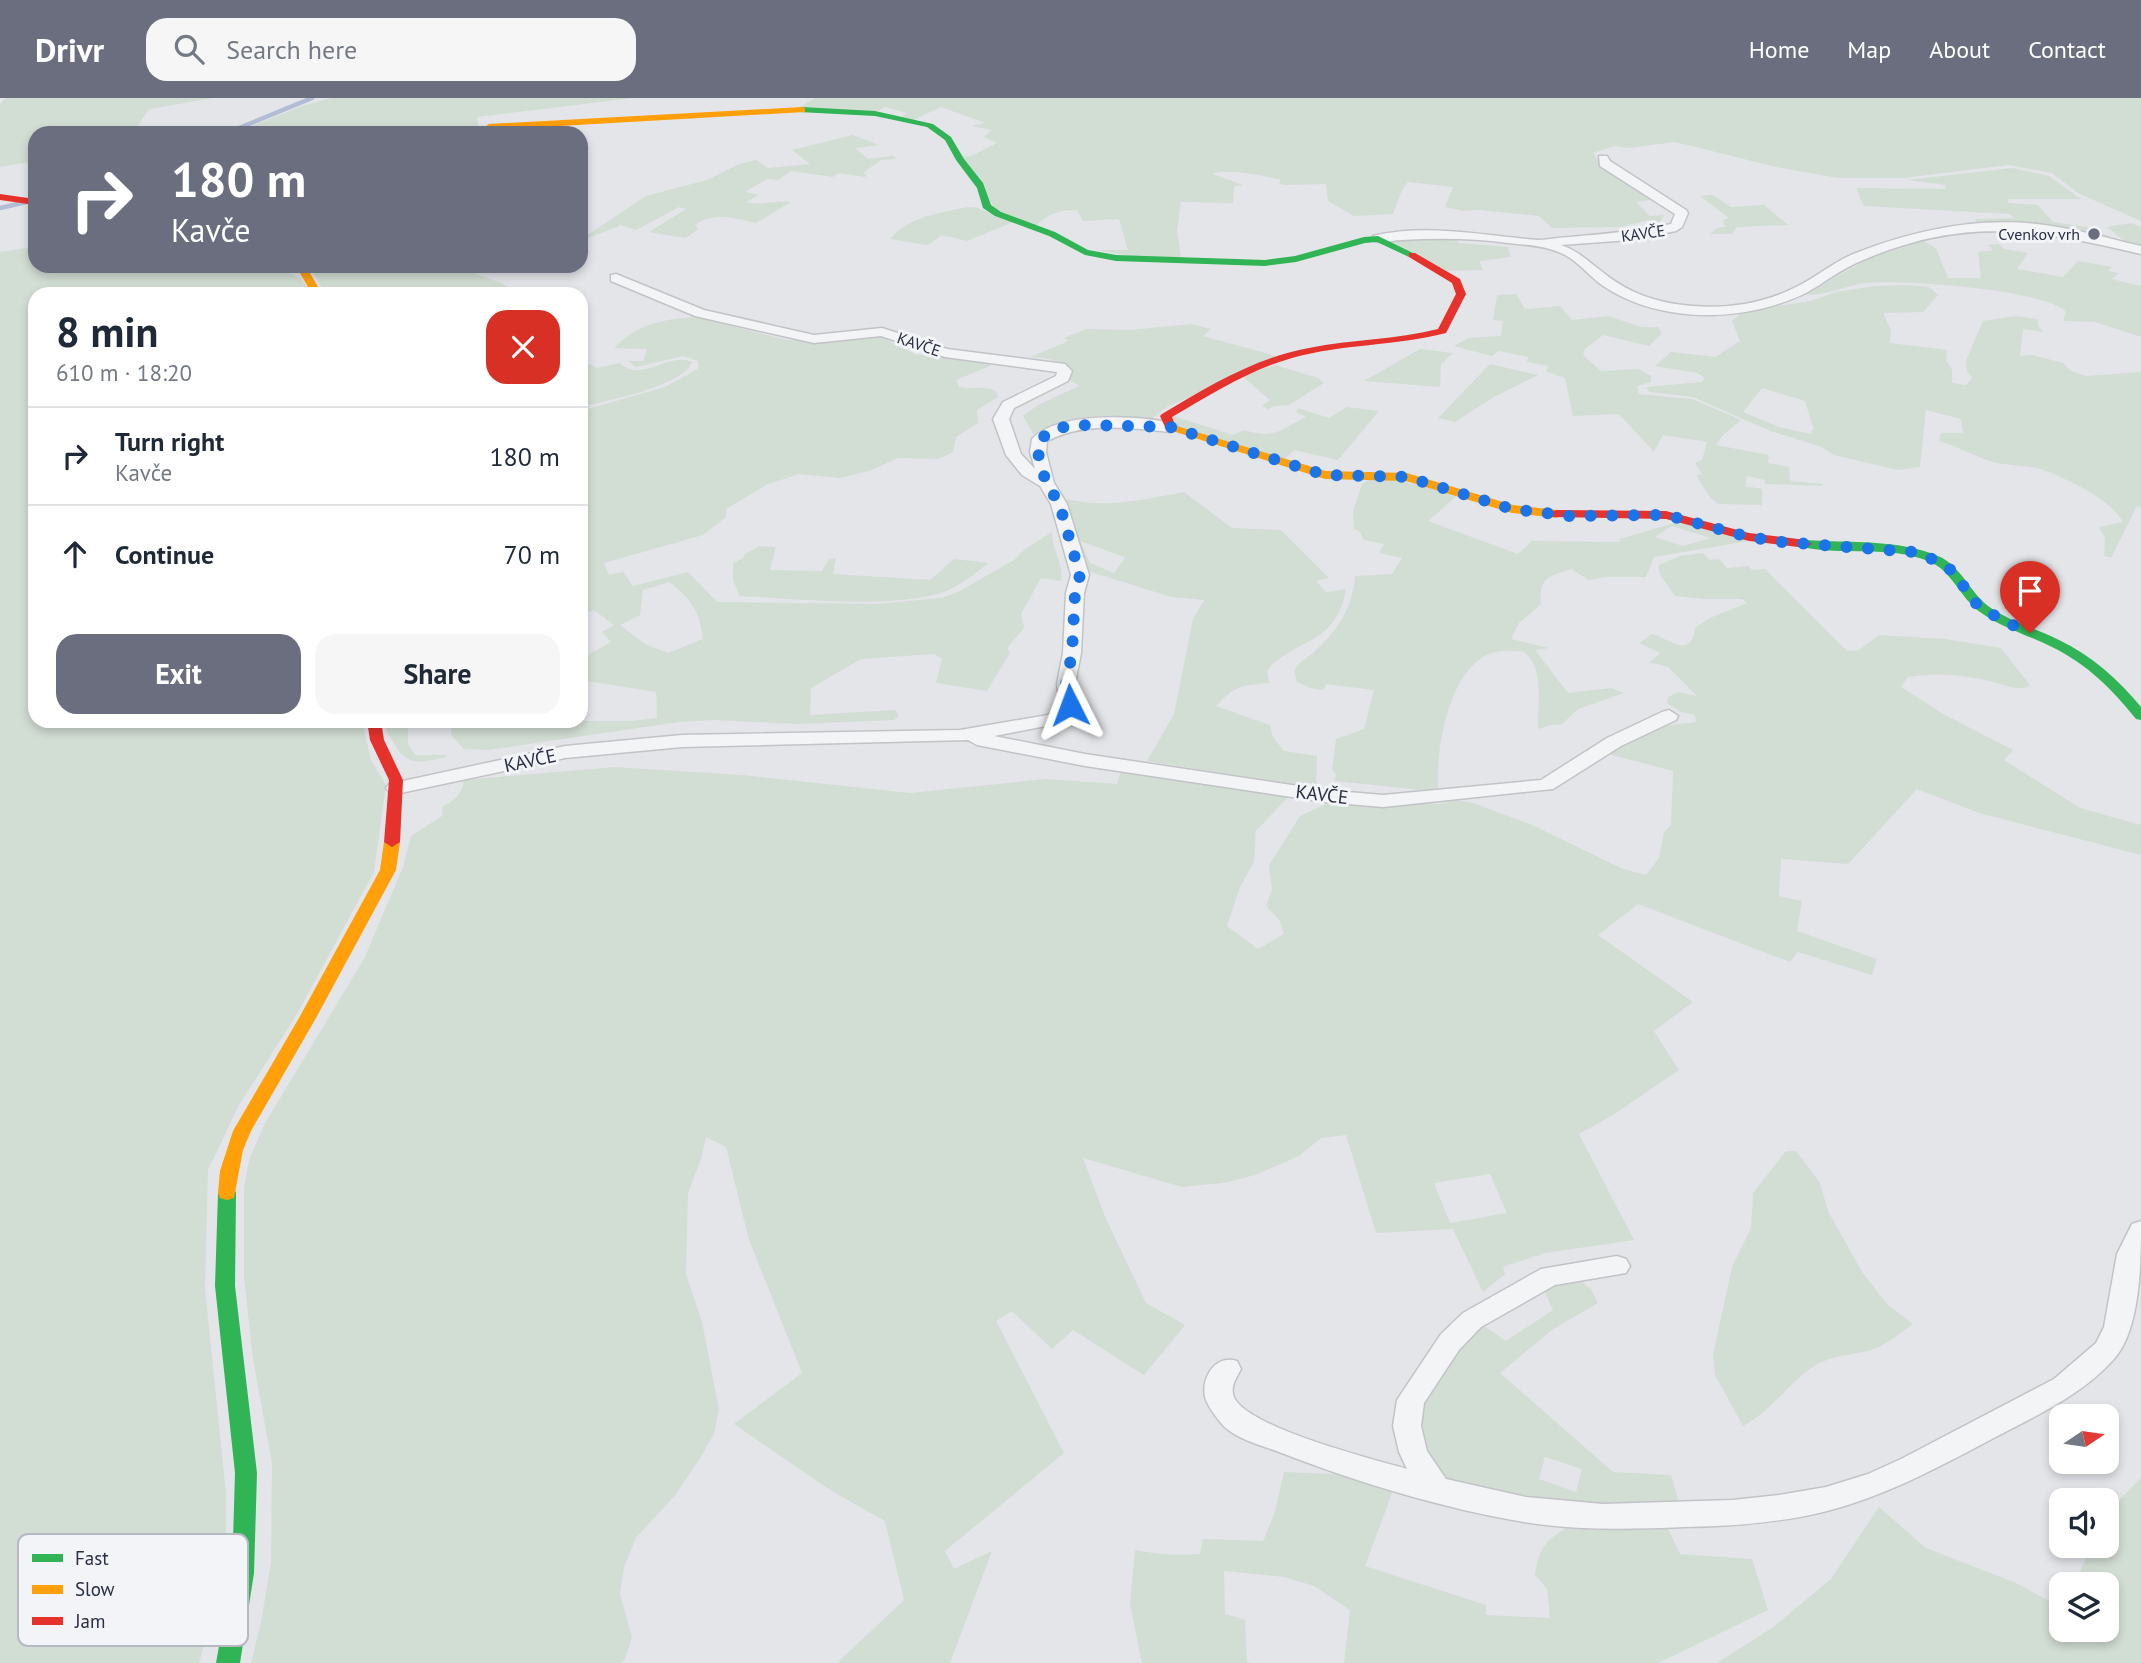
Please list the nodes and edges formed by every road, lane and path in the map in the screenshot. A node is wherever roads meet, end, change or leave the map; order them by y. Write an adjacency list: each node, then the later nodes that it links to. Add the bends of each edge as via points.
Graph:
1 (501, 126): 5 (street, via 846,110 918,123 945,133 987,194 986,206 1085,252 1116,258 1265,263)
2 (1603, 159): 6 (street, KAVČE, via 1620,175 1682,213 1676,227 1630,236)
3 (1, 197): 4 (street)
4 (28, 201)
5 (1378, 239): 6 (street, via 1400,234); 9 (street, via 1456,281 1461,294 1442,331 1384,345 1330,348 1283,358 1208,390 1166,416)
6 (1539, 243): 7 (street, via 1574,255 1626,293 1676,308 1705,311 1755,306 1787,296 1855,258 1956,229 2037,228)
7 (2141, 250)
8 (616, 278): 10 (street, KAVČE, via 700,313 814,340 882,332 945,353 1060,367 1065,371 1063,378 1008,405 1001,419 1014,455 1028,472)
9 (1170, 427): 10 (street, KAVČE, via 1057,428 1040,439 1038,453); 12 (street, via 1325,475 1407,477 1512,509 1570,516 1666,515 1782,542 1914,552 1954,572 1974,602 1998,618 2094,666)
10 (1046, 483): 14 (street, KAVČE, via 1059,503 1080,575 1066,684 1070,705 1055,719)
11 (1669, 716): 14 (street, KAVČE, via 1614,742 1546,785 1383,801 1086,760)
12 (2141, 716)
13 (375, 728): 15 (street)
14 (960, 736): 15 (street, KAVČE, via 682,741 565,752)
15 (396, 788): 20 (street, via 388,870 295,1041 246,1118 227,1178 225,1286 246,1473)
16 (2141, 1231): 19 (street, via 2130,1254 2117,1326 2106,1350 2085,1370 2064,1387 1874,1484 1779,1508 1631,1517 1526,1510)
17 (1618, 1266): 19 (street, via 1550,1276 1472,1320 1450,1342 1411,1400 1407,1426 1413,1452)
18 (1227, 1369): 19 (street, via 1220,1379 1219,1397 1232,1417 1256,1431 1341,1463)
19 (1437, 1489)
20 (244, 1534)

